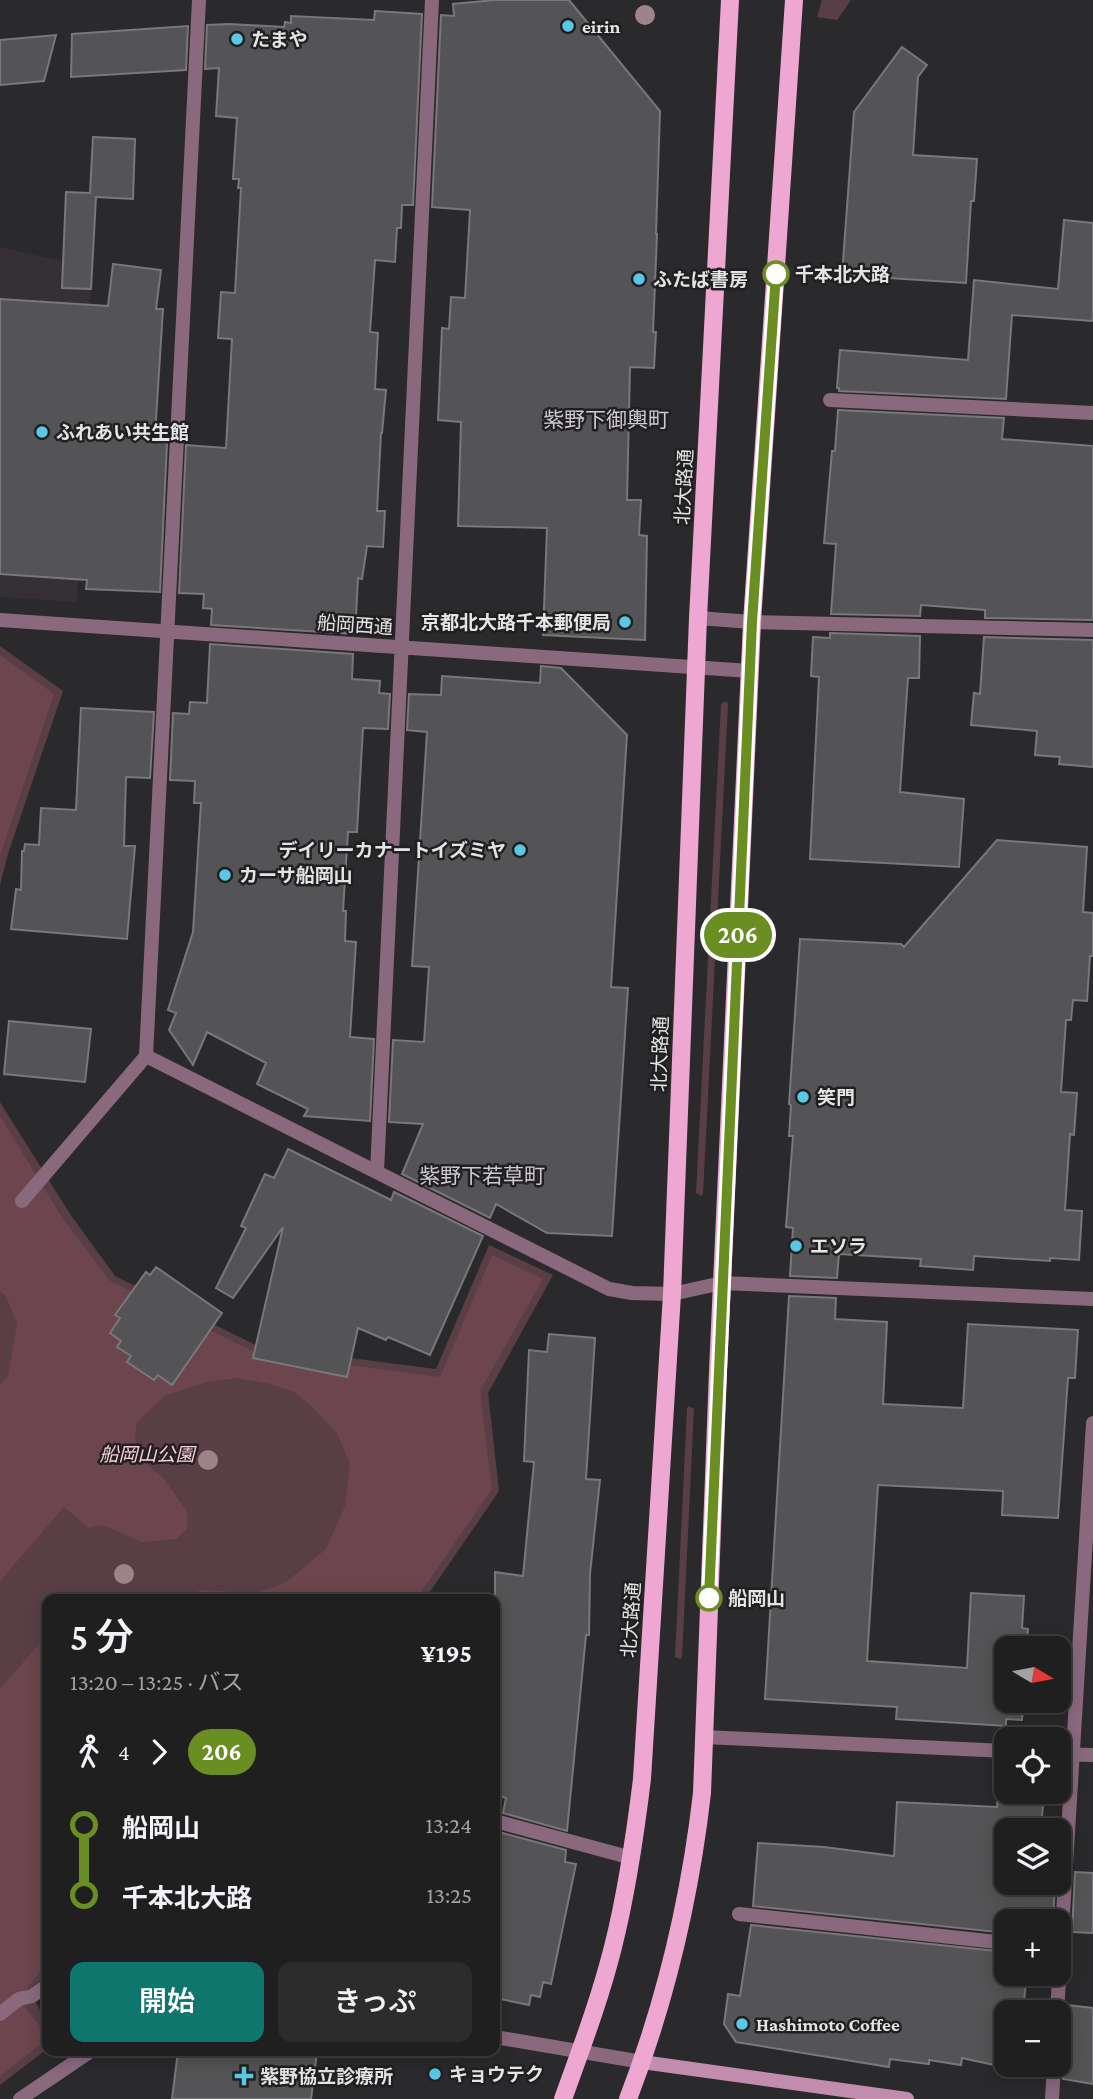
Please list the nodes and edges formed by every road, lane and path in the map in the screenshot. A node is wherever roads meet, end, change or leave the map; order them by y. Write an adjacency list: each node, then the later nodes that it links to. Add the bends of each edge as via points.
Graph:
1 (199, 0): 11 (street)
2 (432, 0): 12 (street)
3 (730, 0): 7 (main road, 北大路通)
4 (794, 0): 9 (main road)
5 (830, 400): 6 (street)
6 (1093, 413)
7 (698, 618): 9 (street); 13 (main road, 北大路通)
8 (0, 620): 11 (street, 船岡西通)
9 (752, 622): 10 (street); 14 (main road)
10 (1093, 630)
11 (167, 631): 12 (street, 船岡西通); 15 (street)
12 (402, 647): 13 (street, 船岡西通); 16 (street)
13 (696, 668): 14 (street, 船岡西通); 19 (main road, 北大路通)
14 (750, 671): 18 (main road)
15 (146, 1056): 16 (street); 17 (street)
16 (377, 1172): 19 (street, via 609,1289)
17 (22, 1201)
18 (722, 1283): 19 (street); 20 (street); 23 (main road)
19 (672, 1294): 29 (main road, 北大路通, via 642,1779)
20 (1093, 1298)
21 (1093, 1423): 22 (street)
22 (1068, 1727)
23 (704, 1737): 24 (street); 38 (main road, via 701,1804 684,1907)
24 (994, 1750)
25 (1071, 1754): 26 (street)
26 (1093, 1755)
27 (1064, 1804): 30 (street)
28 (500, 1822): 29 (street)
29 (632, 1858): 36 (main road, 北大路通, via 613,1946)
30 (1061, 1909)
31 (739, 1914): 32 (street)
32 (994, 1942)
33 (42, 1989): 34 (street)
34 (0, 2014)
35 (500, 2038): 36 (street)
36 (580, 2051): 38 (street); 41 (main road, 北大路通)
37 (84, 2056): 40 (street)
38 (642, 2062): 42 (main road); 43 (street)
39 (1053, 2077): 44 (street)
40 (20, 2099)
41 (563, 2099)
42 (628, 2099)
43 (907, 2099)
44 (1052, 2099)

